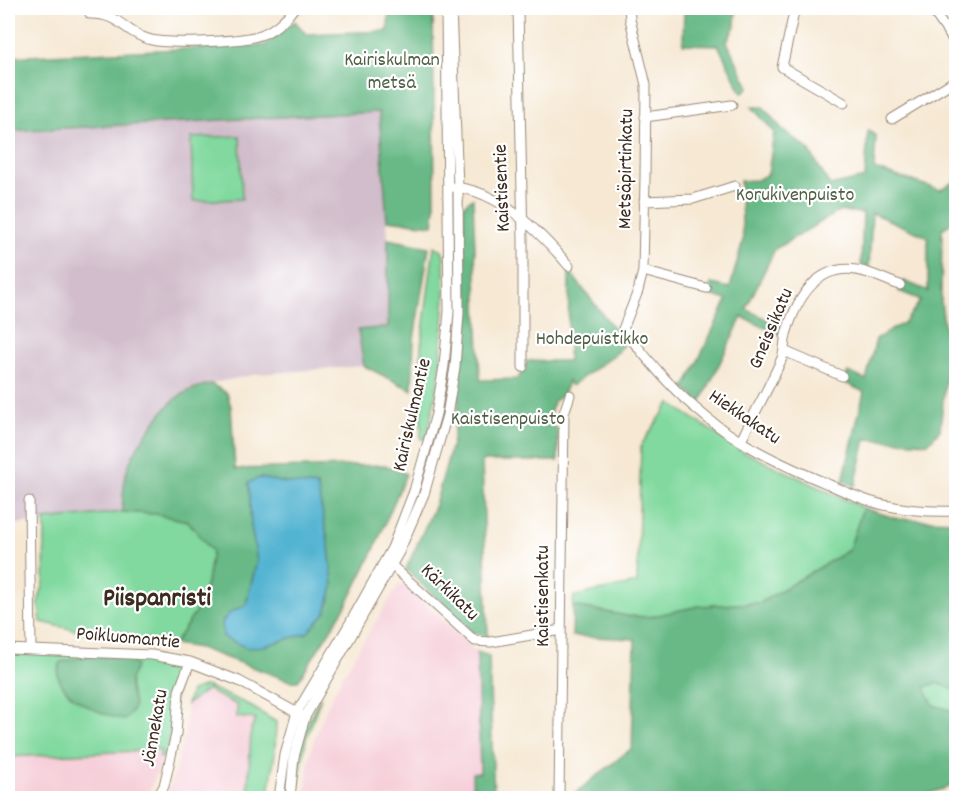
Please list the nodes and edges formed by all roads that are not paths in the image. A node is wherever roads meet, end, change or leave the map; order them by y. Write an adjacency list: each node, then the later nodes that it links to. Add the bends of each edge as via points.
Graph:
1 (294, 8): 8 (street, via 263,34 236,40 155,42 134,33 113,17)
2 (446, 8): 16 (street, Kairiskulmantie)
3 (452, 8): 16 (street, Kairiskulmantie)
4 (518, 8): 18 (street, Kaistisentie)
5 (629, 8): 13 (street, Metsäpirtinkatu, via 645,77)
6 (795, 8): 11 (street, via 782,67)
7 (931, 8): 9 (street)
8 (90, 14)
9 (957, 44)
10 (957, 80): 14 (street)
11 (844, 103)
12 (732, 105): 13 (street)
13 (645, 117): 17 (street, Metsäpirtinkatu)
14 (892, 119)
15 (735, 186): 17 (street, via 693,199)
16 (454, 187): 18 (street, via 482,195); 31 (street, Kairiskulmantie, via 449,312 440,395 414,491)
17 (644, 201): 20 (street, Metsäpirtinkatu)
18 (521, 217): 19 (street); 25 (street, Kaistisentie)
19 (569, 266)
20 (643, 271): 22 (street); 23 (street, Metsäpirtinkatu)
21 (900, 285): 24 (street, Gneissikatu, via 855,270 823,276 798,304)
22 (706, 288)
23 (623, 330): 28 (street, Hiekkakatu, via 684,398)
24 (784, 351): 26 (street); 28 (street, Gneissikatu)
25 (523, 367)
26 (842, 376)
27 (570, 395): 32 (street, Kaistisenkatu, via 564,413)
28 (741, 441): 30 (street, Hiekkakatu, via 784,466 870,501 922,510)
29 (29, 501): 34 (street)
30 (957, 511)
31 (389, 562): 32 (street, Kärkikatu, via 475,641 491,642); 36 (street, Kairiskulmantie)
32 (561, 630): 40 (street, Kaistisenkatu)
33 (8, 649): 34 (street, Poikluomantie)
34 (31, 649): 35 (street, Poikluomantie, via 152,655)
35 (190, 662): 36 (street, Poikluomantie, via 239,681); 37 (street, Jännekatu, via 179,691 176,734 164,786)
36 (301, 715): 38 (street, Kairiskulmantie, via 285,755); 39 (street, Kairiskulmantie)
37 (157, 798)
38 (279, 798)
39 (290, 798)
40 (559, 798)

